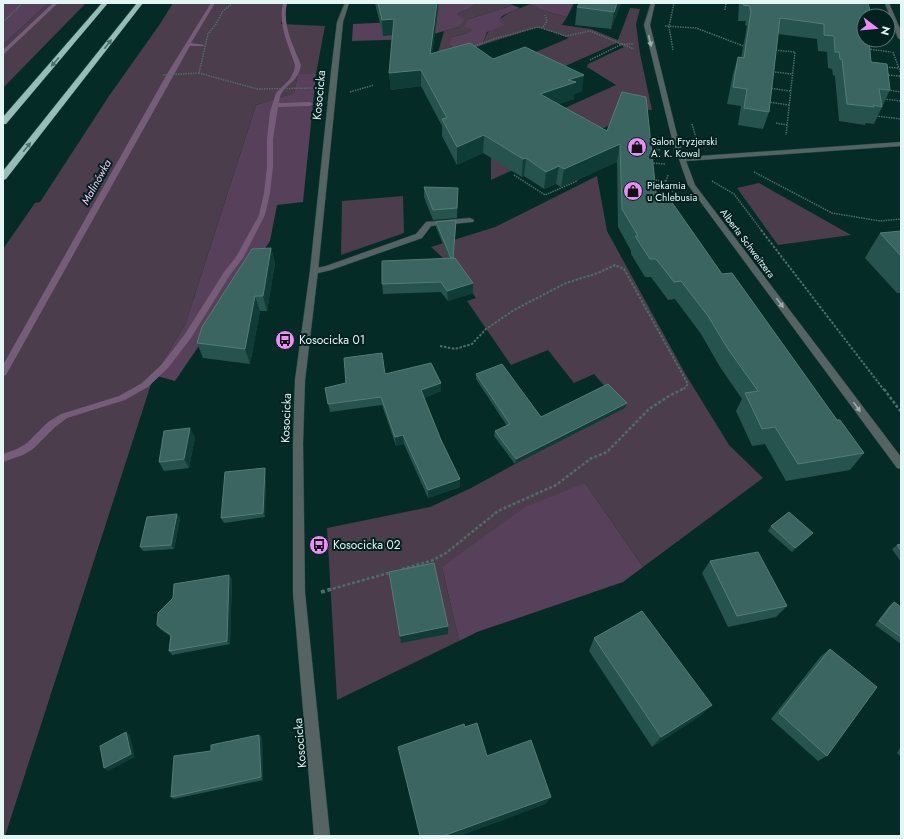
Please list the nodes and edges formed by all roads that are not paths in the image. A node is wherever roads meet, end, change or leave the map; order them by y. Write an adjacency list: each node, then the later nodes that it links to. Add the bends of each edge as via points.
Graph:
1 (105, 3): 9 (highway, one-way to 9)
2 (140, 3): 12 (highway, one-way to 2)
3 (347, 3): 14 (street, Kosocicka, via 338,34)
4 (653, 3): 11 (street, Alberta Schweitzera, one-way to 11, via 647,25)
5 (852, 12): 6 (street)
6 (856, 13)
7 (896, 28): 8 (street)
8 (901, 38)
9 (3, 122)
10 (901, 144): 11 (street)
11 (682, 159): 15 (street, Alberta Schweitzera, one-way to 15, via 692,185)
12 (3, 177)
13 (470, 220): 14 (street, via 429,224 419,236)
14 (314, 271): 16 (street, Kosocicka, via 300,380 299,593)
15 (901, 465)
16 (322, 836)

